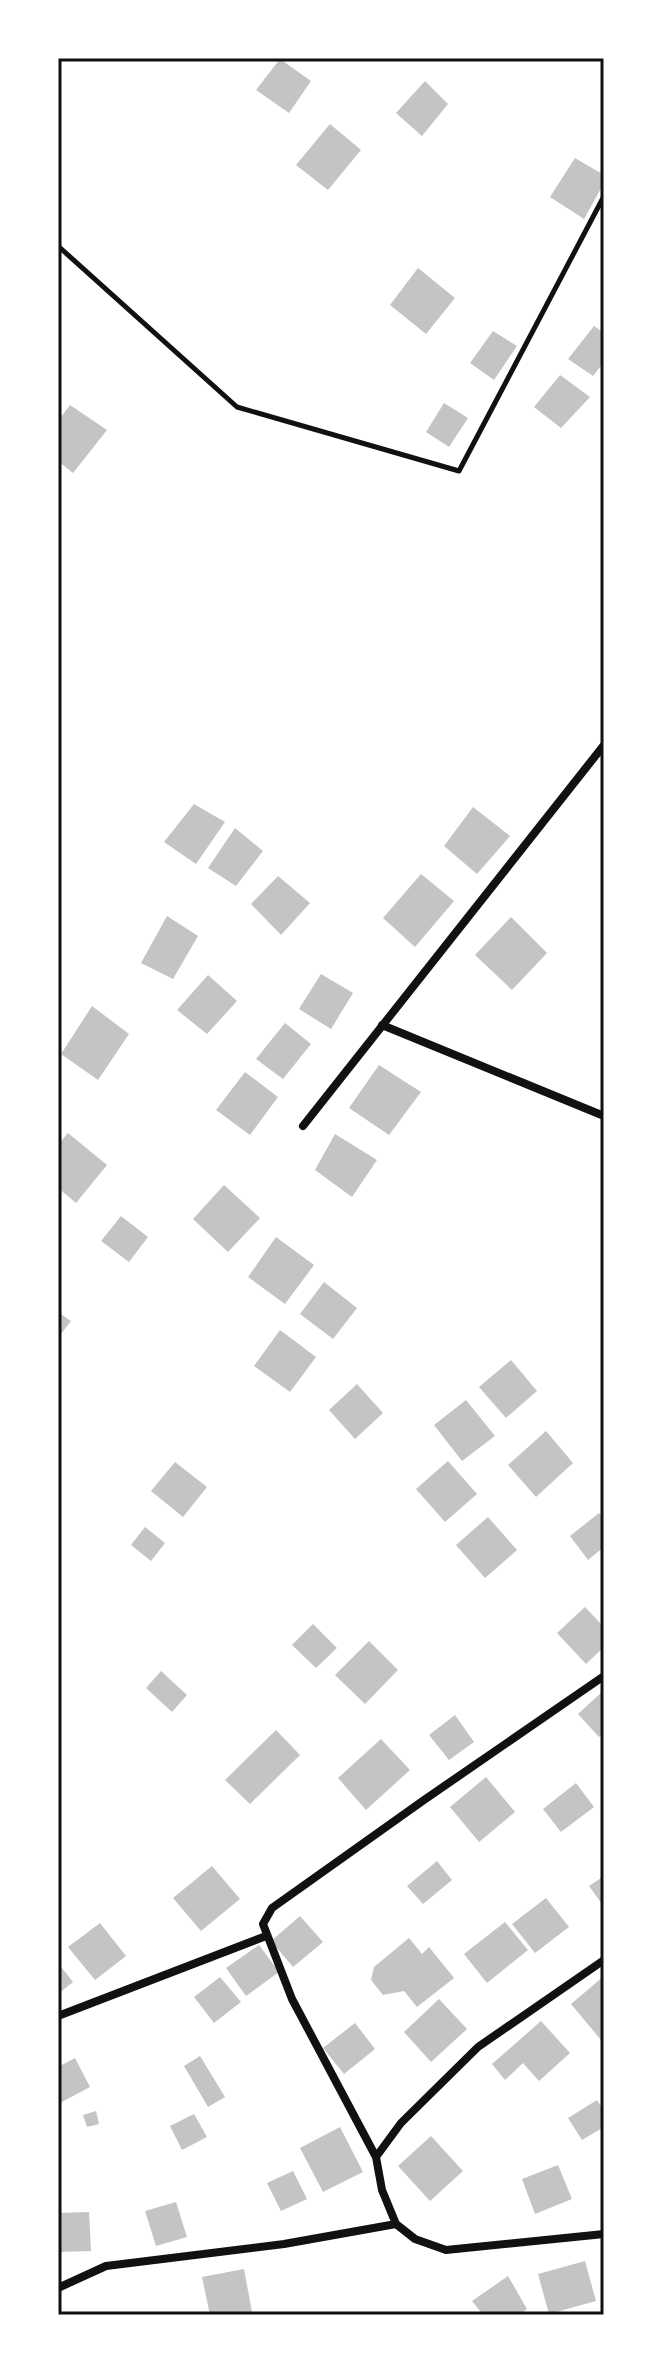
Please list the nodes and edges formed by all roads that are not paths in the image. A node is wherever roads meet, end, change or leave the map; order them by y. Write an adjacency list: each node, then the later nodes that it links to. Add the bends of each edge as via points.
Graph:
1 (604, 745): 2 (street)
2 (382, 1025): 3 (street); 4 (street)
3 (604, 1116)
4 (303, 1126)
5 (604, 1676): 6 (street, via 272,1908 263,1924)
6 (266, 1936): 8 (street); 9 (street, via 292,1999)
7 (604, 1960): 9 (street, via 478,2047 401,2123)
8 (58, 2016)
9 (376, 2157): 10 (street)
10 (396, 2224): 11 (street, via 415,2239 446,2250); 12 (street, via 106,2266)
11 (604, 2234)
12 (58, 2288)

